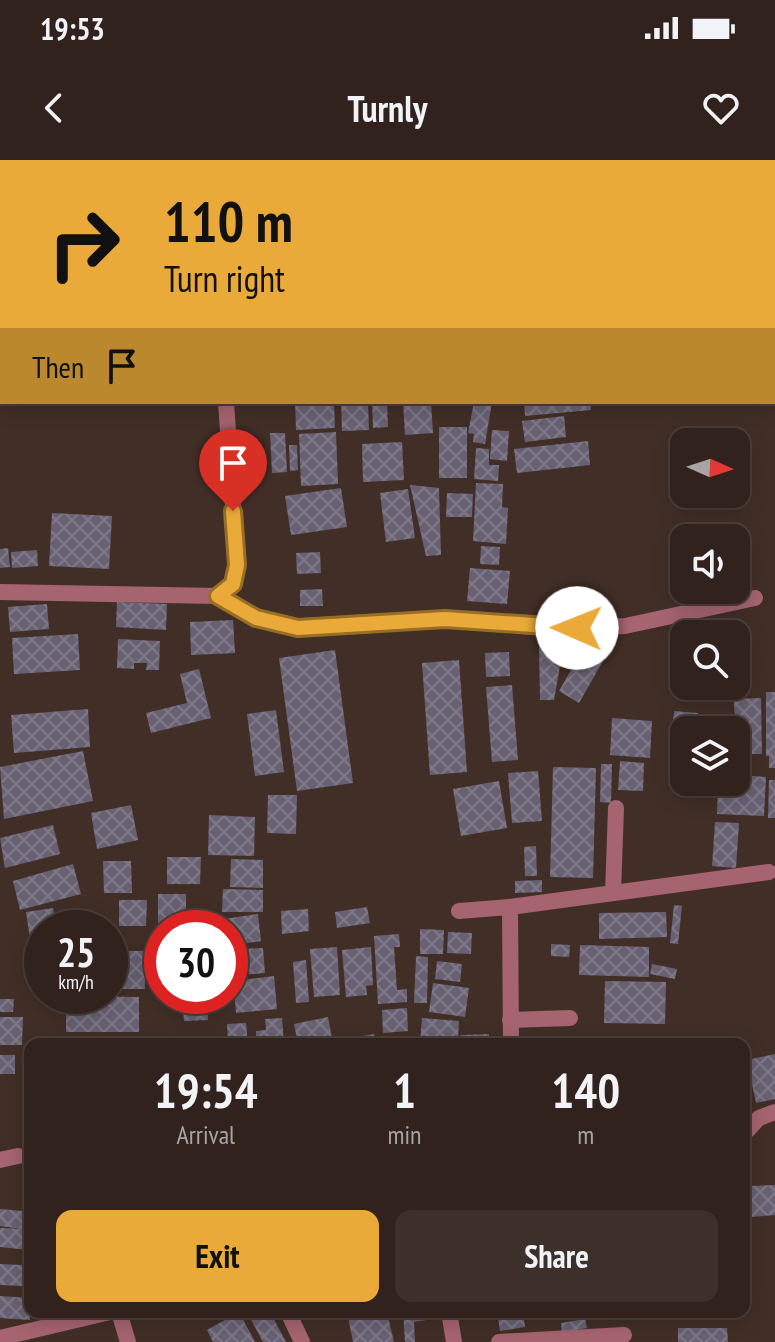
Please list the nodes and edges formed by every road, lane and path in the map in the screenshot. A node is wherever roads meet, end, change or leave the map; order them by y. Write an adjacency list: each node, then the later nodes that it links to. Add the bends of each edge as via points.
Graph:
1 (226, 404): 3 (street, via 237,565 233,584)
2 (0, 592): 3 (street)
3 (218, 596): 4 (street, via 256,618 298,628 445,619 553,629 625,626)
4 (755, 598)
5 (616, 808): 7 (street)
6 (769, 872): 7 (street)
7 (613, 893): 8 (street)
8 (510, 907): 9 (street); 11 (street)
9 (459, 911)
10 (570, 1018): 11 (street)
11 (510, 1020): 12 (street)
12 (511, 1038)
13 (775, 1112): 14 (street)
14 (750, 1128)
15 (18, 1156): 16 (street)
16 (0, 1160)
17 (85, 1318): 22 (street)
18 (121, 1318): 23 (street)
19 (291, 1318): 24 (street)
20 (450, 1318): 25 (street)
21 (624, 1335): 26 (street)
22 (0, 1338)
23 (128, 1342)
24 (302, 1342)
25 (454, 1342)
26 (499, 1342)

